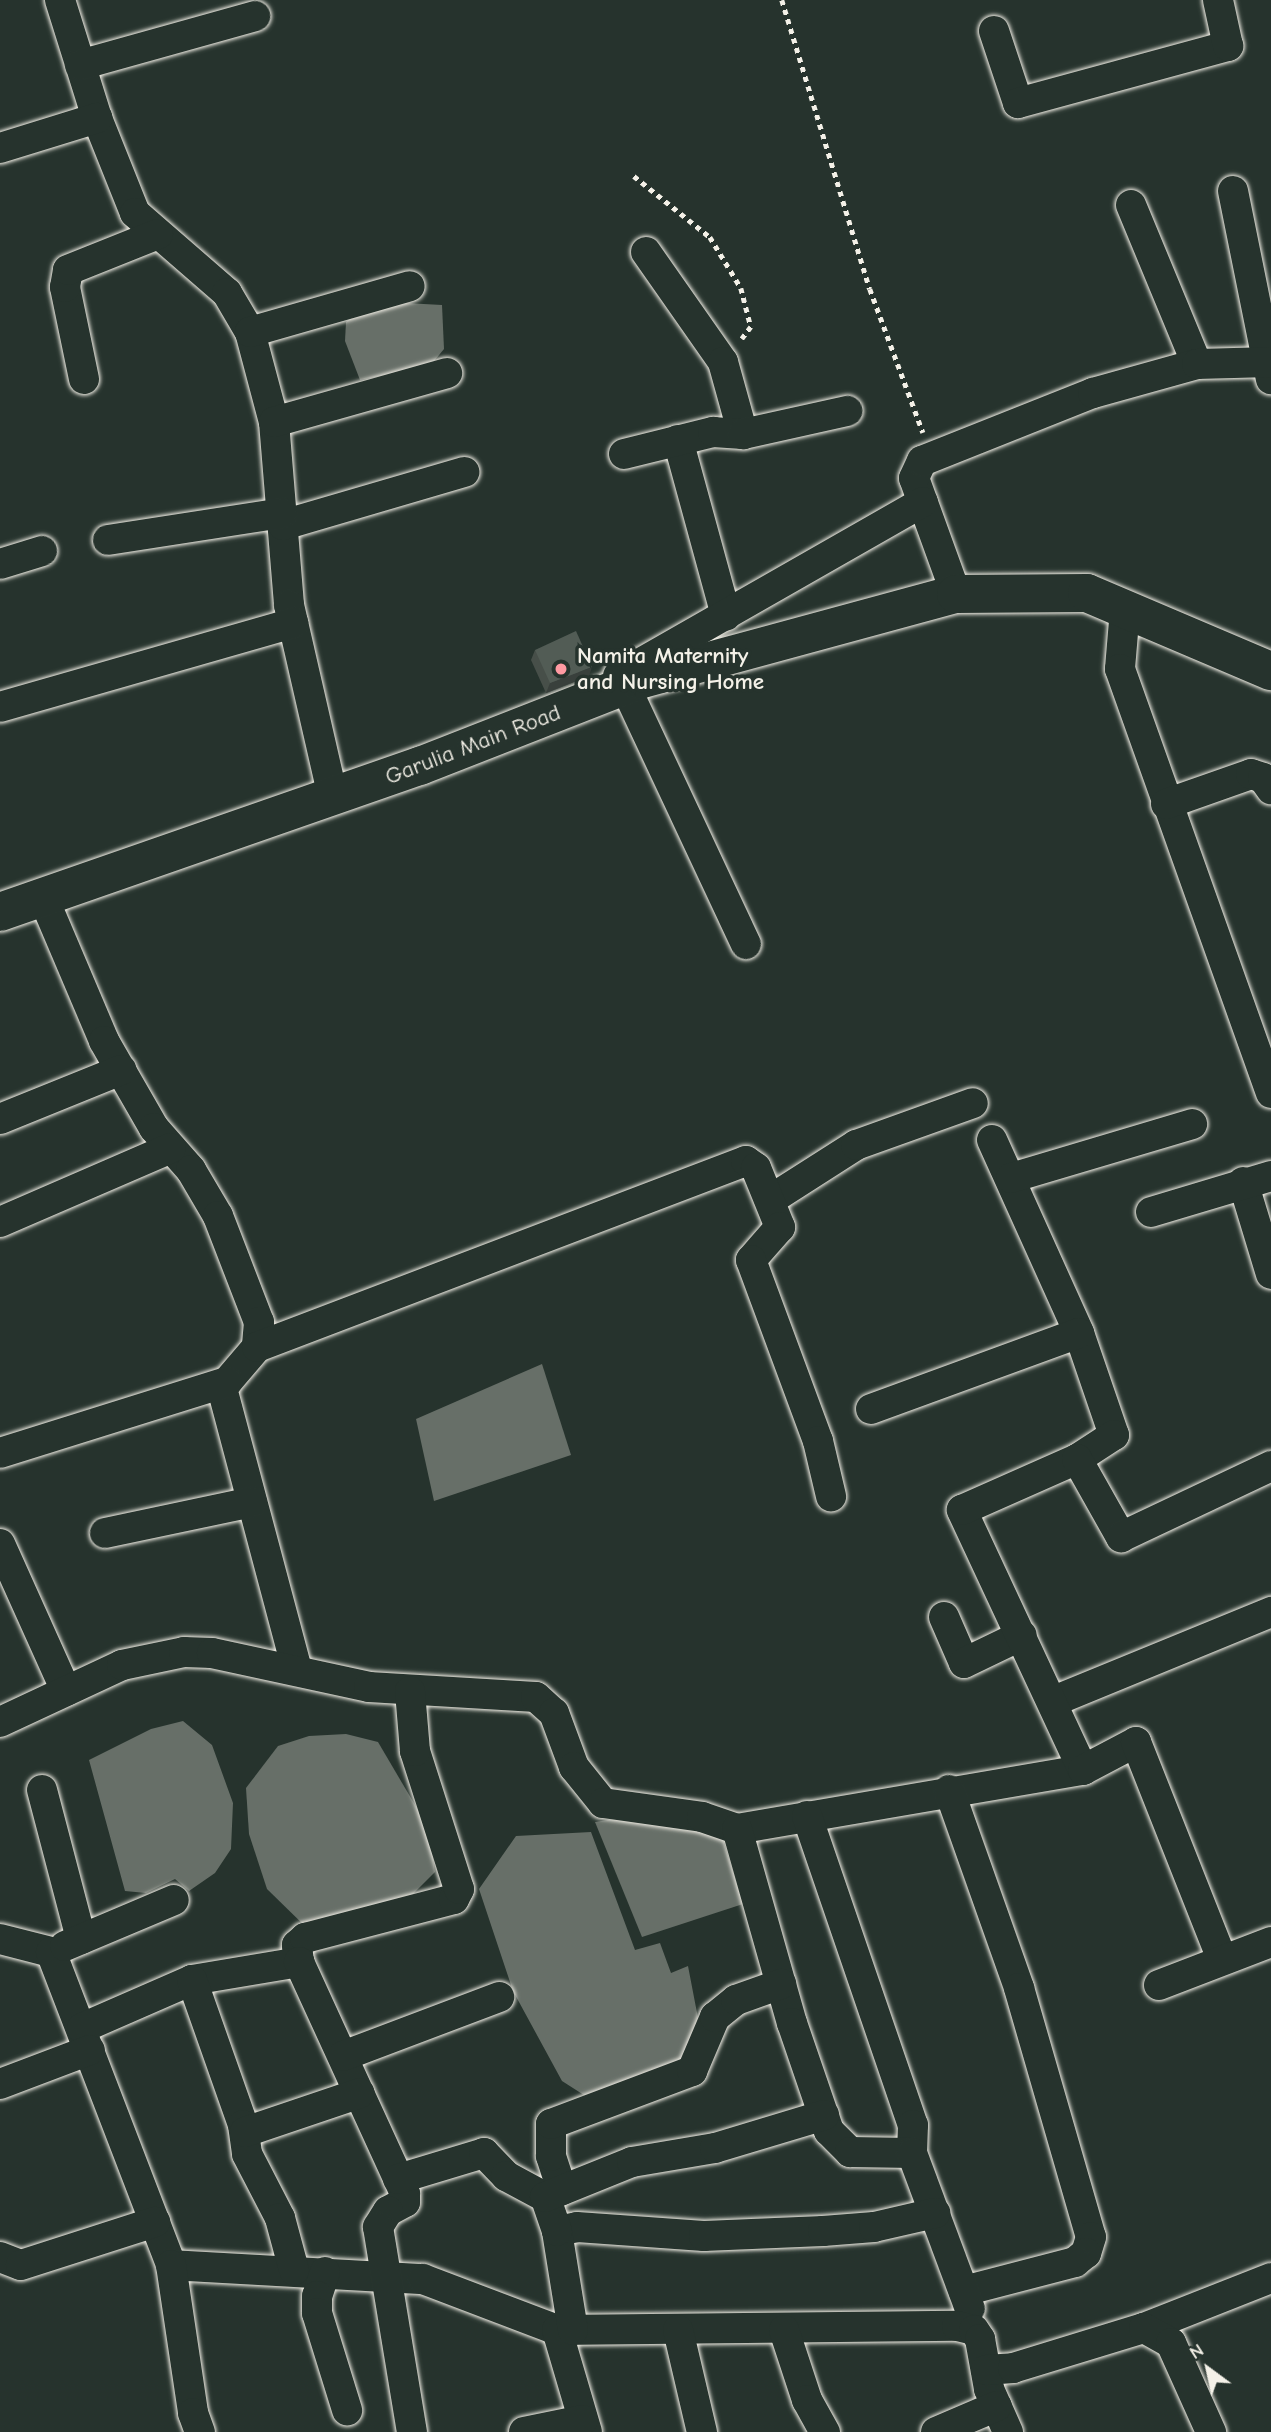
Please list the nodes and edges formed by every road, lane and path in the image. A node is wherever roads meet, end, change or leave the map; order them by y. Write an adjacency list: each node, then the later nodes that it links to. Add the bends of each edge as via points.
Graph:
1 (60, 0): 6 (street)
2 (782, 0): 26 (path, via 870,289)
3 (1218, 0): 5 (street, via 1228,46 1018,103)
4 (255, 16): 6 (street)
5 (994, 31)
6 (80, 65): 7 (street)
7 (97, 118): 8 (street); 12 (street, via 135,213)
8 (0, 148)
9 (634, 176): 16 (path, via 710,237 741,288 751,327)
10 (1233, 191): 18 (street)
11 (1131, 205): 17 (street)
12 (158, 234): 15 (street, via 227,293); 20 (street, via 68,270 65,287)
13 (646, 252): 16 (street)
14 (410, 286): 15 (street)
15 (250, 332): 22 (street)
16 (723, 362): 23 (street)
17 (1197, 364): 18 (street); 26 (street, via 1093,393)
18 (1269, 368)
19 (447, 373): 22 (street)
20 (85, 379)
21 (846, 411): 23 (street)
22 (274, 422): 29 (street)
23 (743, 433): 24 (street, via 713,432)
24 (678, 440): 25 (street); 35 (street)
25 (624, 454)
26 (932, 456): 28 (street, via 916,470)
27 (464, 472): 29 (street)
28 (923, 502): 33 (street); 35 (street)
29 (282, 519): 30 (street); 36 (street)
30 (108, 540)
31 (42, 551): 32 (street)
32 (0, 564)
33 (956, 594): 34 (street, Garulia Main Road, via 1087,593); 38 (street, Garulia Main Road)
34 (1125, 609): 37 (street, Garulia Main Road); 42 (street, via 1120,669)
35 (726, 616): 38 (street, via 618,676)
36 (293, 623): 39 (street); 41 (street)
37 (1271, 671)
38 (612, 691): 41 (street, Garulia Main Road); 45 (street)
39 (0, 707)
40 (1271, 789): 42 (street, via 1263,778 1251,774)
41 (333, 797): 43 (street, Garulia Main Road)
42 (1166, 804): 47 (street)
43 (44, 897): 44 (street, Garulia Main Road); 46 (street)
44 (0, 912)
45 (746, 943)
46 (121, 1070): 49 (street); 52 (street)
47 (1271, 1093)
48 (973, 1103): 55 (street, via 856,1145)
49 (0, 1119)
50 (1192, 1124): 53 (street)
51 (992, 1140): 53 (street)
52 (171, 1148): 57 (street); 60 (street, via 218,1216 259,1322)
53 (1011, 1178): 59 (street)
54 (1257, 1179): 56 (street); 58 (street)
55 (770, 1200): 60 (street, via 756,1168 746,1161 734,1163 631,1207); 66 (street, via 780,1227 751,1260 795,1376)
56 (1151, 1212)
57 (0, 1222)
58 (1271, 1274)
59 (1079, 1333): 62 (street); 64 (street, via 1114,1435)
60 (257, 1348): 61 (street)
61 (227, 1382): 63 (street); 67 (street, via 222,1388)
62 (871, 1409)
63 (0, 1453)
64 (1077, 1459): 65 (street, via 1121,1537); 72 (street, via 962,1510)
65 (1271, 1466)
66 (831, 1496)
67 (252, 1502): 68 (street); 73 (street)
68 (105, 1533)
69 (0, 1544): 74 (street)
70 (1271, 1612): 76 (street)
71 (944, 1617): 72 (street, via 964,1663)
72 (1022, 1635): 76 (street)
73 (298, 1669): 74 (street, via 184,1652 122,1665); 75 (street, via 369,1687)
74 (66, 1691): 77 (street)
75 (410, 1691): 82 (street, via 536,1697 554,1713 574,1767 603,1803 702,1817); 89 (street, via 415,1751 459,1889 454,1899 305,1938 297,1945)
76 (1054, 1701): 78 (street)
77 (0, 1721)
78 (1083, 1770): 80 (street); 88 (street, via 1136,1742)
79 (42, 1790): 85 (street)
80 (949, 1790): 81 (street); 112 (street, via 1019,1988 1091,2237 1086,2253 1075,2262)
81 (807, 1816): 82 (street); 100 (street, via 913,2124)
82 (737, 1829): 91 (street)
83 (174, 1900): 85 (street)
84 (0, 1939): 87 (street)
85 (81, 1939): 87 (street)
86 (1271, 1941): 88 (street)
87 (51, 1952): 94 (street)
88 (1221, 1957): 92 (street)
89 (299, 1962): 90 (street); 95 (street)
90 (192, 1980): 94 (street); 99 (street)
91 (781, 1983): 98 (street); 102 (street, via 736,2000 715,2017 692,2071 551,2124)
92 (1159, 1985)
93 (499, 1997): 95 (street)
94 (86, 2039): 96 (street); 104 (street)
95 (343, 2056): 97 (street)
96 (0, 2084)
97 (360, 2093): 99 (street); 101 (street)
98 (824, 2115): 100 (street, via 829,2131 850,2152); 102 (street, via 715,2148 632,2162)
99 (245, 2132): 108 (street, via 247,2154 280,2218)
100 (912, 2153): 103 (street)
101 (398, 2179): 102 (street, via 484,2152 506,2176); 110 (street, via 405,2202 388,2211 378,2227)
102 (554, 2193): 105 (street)
103 (935, 2213): 105 (street, via 874,2227 823,2231 704,2236 577,2227); 112 (street)
104 (155, 2222): 106 (street, via 21,2265); 107 (street)
105 (557, 2231): 114 (street)
106 (0, 2257)
107 (171, 2266): 108 (street); 122 (street, via 193,2413)
108 (294, 2270): 109 (street)
109 (325, 2272): 110 (street); 119 (street, via 317,2313)
110 (384, 2276): 114 (street, via 423,2279); 123 (street)
111 (1271, 2278): 113 (street)
112 (964, 2291): 117 (street)
113 (1144, 2328): 118 (street, via 1013,2368); 128 (street, via 1171,2343)
114 (565, 2330): 115 (street); 121 (street)
115 (678, 2330): 116 (street); 125 (street)
116 (784, 2330): 117 (street, via 957,2326); 126 (street, via 807,2400)
117 (974, 2330): 118 (street)
118 (986, 2370): 120 (street)
119 (347, 2410)
120 (1002, 2419): 127 (street)
121 (585, 2426): 124 (street)
122 (200, 2432)
123 (412, 2432)
124 (524, 2432)
125 (702, 2432)
126 (825, 2432)
127 (936, 2432)
128 (1211, 2432)

